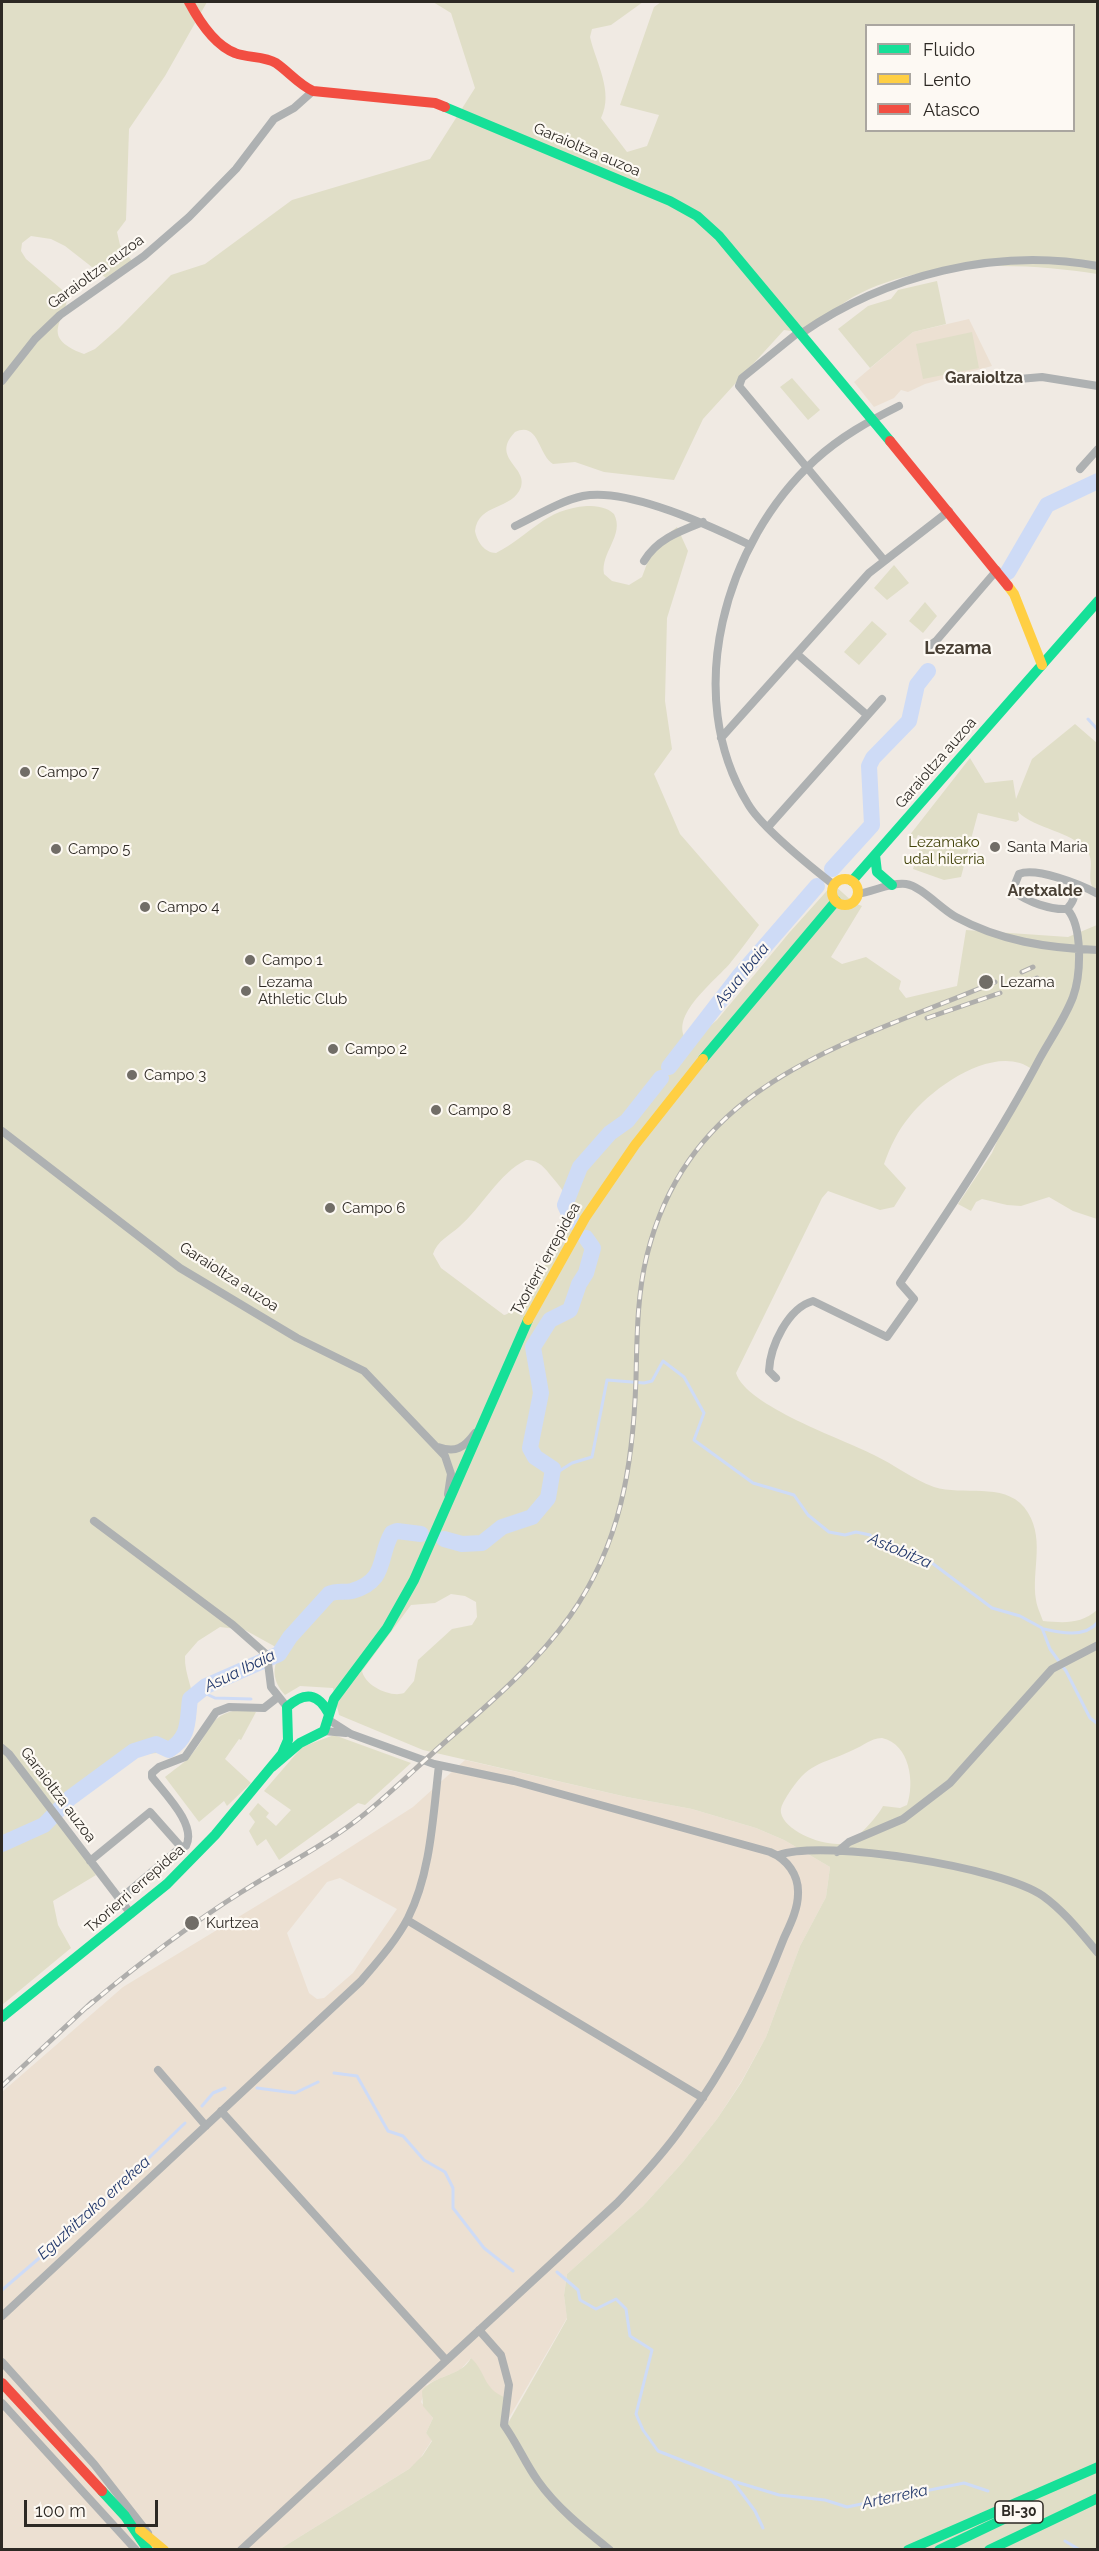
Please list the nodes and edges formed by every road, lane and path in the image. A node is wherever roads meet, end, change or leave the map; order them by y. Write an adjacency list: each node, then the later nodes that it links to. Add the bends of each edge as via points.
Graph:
1 (189, 2): 2 (main road, Garaioltza auzoa, via 202,25 224,47 240,55 274,62)
2 (313, 91): 4 (main road, Garaioltza auzoa, via 435,103 684,208 709,225); 6 (street, Garaioltza auzoa, via 274,119 236,170 189,217 144,256 60,315)
3 (1098, 266): 4 (street, via 1049,260 1010,261 940,272 864,296)
4 (801, 332): 9 (main road, Garaioltza auzoa); 11 (street, via 787,339 739,383)
5 (1019, 379): 7 (street, via 1042,377)
6 (2, 381)
7 (1098, 386)
8 (899, 406): 9 (street)
9 (874, 419): 11 (street, via 836,443); 13 (main road, Garaioltza auzoa)
10 (1098, 449): 12 (street)
11 (807, 468): 16 (street, via 764,520); 17 (street)
12 (1080, 469)
13 (949, 511): 17 (street); 19 (main road, Garaioltza auzoa)
14 (703, 522): 15 (street, via 648,504 591,495 580,496); 16 (street); 18 (street, via 666,538 651,548)
15 (515, 526)
16 (750, 545): 26 (street, via 726,608 720,639 716,666)
17 (884, 560): 22 (street)
18 (644, 561)
19 (997, 570): 21 (street); 23 (main road, Garaioltza auzoa, via 1014,594)
20 (1098, 601): 23 (main road, Garaioltza auzoa)
21 (929, 646)
22 (796, 654): 25 (street); 27 (street)
23 (1042, 665): 30 (main road, Garaioltza auzoa)
24 (882, 699): 25 (street)
25 (867, 715): 29 (street)
26 (718, 719): 27 (street); 28 (street)
27 (735, 722): 28 (street)
28 (721, 738): 29 (street, via 736,782 749,806)
29 (768, 827): 33 (street)
30 (875, 855): 31 (main road, Garaioltza auzoa); 34 (main road, via 877,872)
31 (852, 881): 33 (main road, via 842,879); 35 (main road)
32 (1072, 884): 36 (street); 38 (street, via 1073,902); 38 (street, via 1029,870 1019,874 1015,884 1015,892 1021,897)
33 (834, 885): 37 (main road)
34 (892, 885): 35 (street); 39 (street, via 913,885 954,915 987,931 1034,945)
35 (857, 894): 37 (main road, via 846,905)
36 (1098, 894)
37 (836, 901): 43 (main road, Txorierri errepidea, via 682,1084 601,1194 541,1293)
38 (1067, 909): 39 (street, via 1074,916)
39 (1078, 949): 40 (street); 42 (street, via 1073,996 1026,1086 900,1283 914,1299 910,1308 887,1337 813,1301 802,1304 769,1356 769,1371)
40 (1098, 950)
41 (2, 1131): 44 (street, Garaioltza auzoa, via 180,1268 297,1338 364,1371)
42 (776, 1378)
43 (483, 1422): 44 (street, via 466,1445); 45 (main road, Txorierri errepidea)
44 (449, 1455): 45 (street); 46 (street, via 451,1474)
45 (465, 1464): 46 (main road, Txorierri errepidea)
46 (445, 1513): 49 (main road, Txorierri errepidea, via 400,1607)
47 (94, 1521): 50 (street, via 267,1655 269,1679)
48 (1098, 1645): 62 (street, via 1052,1669 950,1783 903,1819 849,1842)
49 (351, 1675): 51 (main road, Txorierri errepidea, via 342,1685); 53 (main road, Txorierri errepidea)
50 (278, 1697): 52 (street); 61 (street, via 264,1708 229,1707 216,1712 185,1757 152,1773 188,1829 189,1841)
51 (317, 1698): 52 (main road, Txorierri errepidea, via 302,1696); 53 (main road, via 327,1707)
52 (287, 1707): 54 (main road, Txorierri errepidea)
53 (329, 1717): 55 (main road, Txorierri errepidea); 56 (street)
54 (287, 1725): 57 (main road, via 295,1735); 60 (main road, Txorierri errepidea, via 288,1740)
55 (324, 1731): 56 (street); 57 (main road, Txorierri errepidea)
56 (351, 1734): 59 (street)
57 (308, 1739): 60 (main road, Txorierri errepidea)
58 (2, 1748): 64 (street, Garaioltza auzoa)
59 (439, 1765): 63 (street, via 514,1781); 67 (street, via 423,1880)
60 (272, 1767): 66 (main road, Txorierri errepidea, via 196,1856)
61 (181, 1847): 64 (street, Garaioltza auzoa, via 150,1812); 65 (street)
62 (837, 1852): 63 (street); 68 (street, via 931,1860 1021,1885 1044,1896)
63 (779, 1855): 71 (street, via 796,1879 799,1895 772,1970)
64 (90, 1861): 65 (street, Garaioltza auzoa)
65 (120, 1899): 66 (street, Garaioltza auzoa)
66 (131, 1914): 69 (main road, Txorierri errepidea)
67 (407, 1920): 71 (street); 72 (street, via 362,1981)
68 (1098, 1953)
69 (2, 2017)
70 (158, 2070): 73 (street)
71 (703, 2098): 75 (street, via 624,2196)
72 (221, 2111): 73 (street); 76 (street)
73 (206, 2126): 74 (street)
74 (2, 2316)
75 (479, 2330): 76 (street); 89 (street, via 501,2355 509,2385 504,2425 550,2496)
76 (446, 2360): 84 (street)
77 (2, 2362): 85 (street, via 94,2464)
78 (2, 2384): 83 (main road)
79 (2, 2403): 86 (street)
80 (1098, 2467): 90 (main road)
81 (1098, 2473): 91 (main road, BI-30)
82 (1098, 2498): 92 (main road, BI-30)
83 (132, 2524): 85 (main road); 87 (main road)
84 (249, 2546): 88 (street)
85 (162, 2548)
86 (136, 2550)
87 (148, 2550)
88 (241, 2550)
89 (610, 2550)
90 (908, 2550)
91 (939, 2550)
92 (989, 2550)

